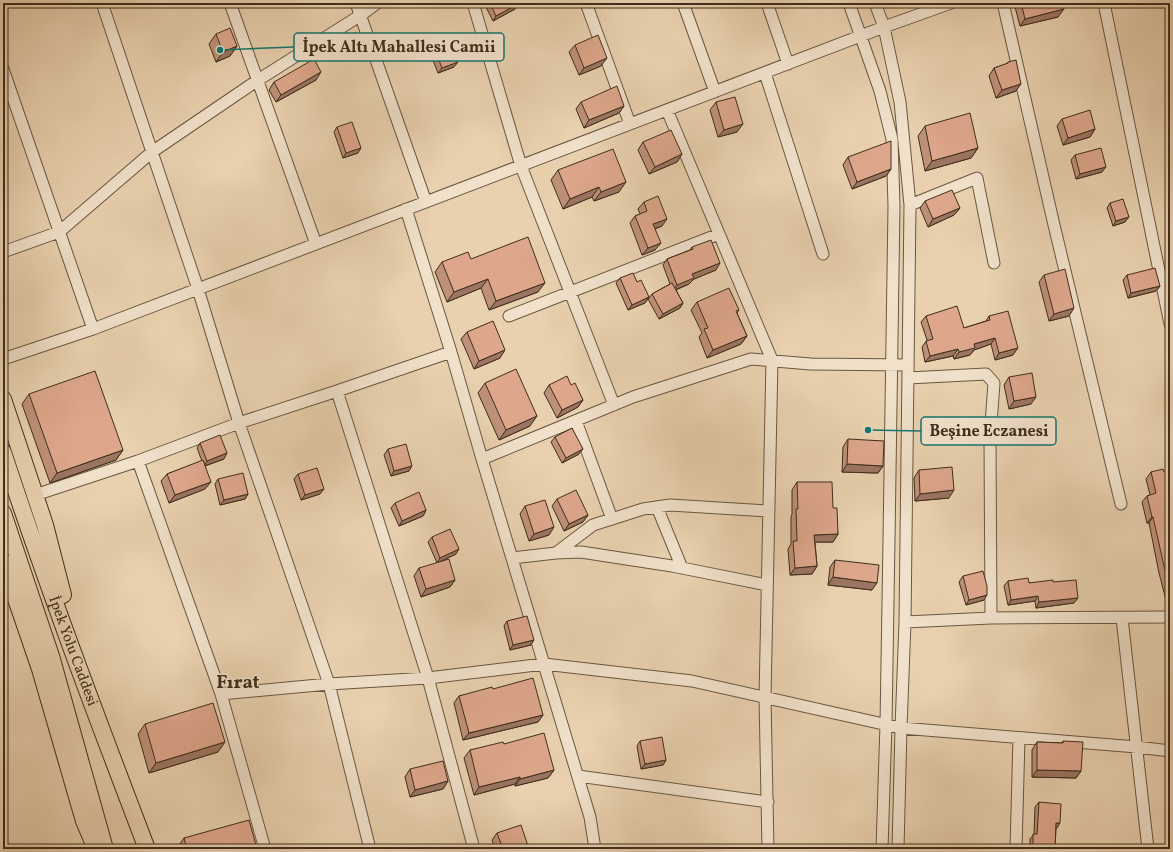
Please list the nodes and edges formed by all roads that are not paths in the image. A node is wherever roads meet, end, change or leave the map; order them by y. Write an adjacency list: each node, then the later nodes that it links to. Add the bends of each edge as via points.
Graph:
1 (102, 3): 24 (street)
2 (230, 3): 20 (street)
3 (356, 3): 14 (street)
4 (377, 3): 14 (street)
5 (473, 3): 25 (street)
6 (586, 3): 23 (street)
7 (683, 3): 21 (street)
8 (767, 3): 17 (street)
9 (849, 3): 16 (street)
10 (875, 3): 15 (street)
11 (951, 3): 15 (street)
12 (1003, 3): 55 (street)
13 (1104, 3): 38 (street)
14 (361, 15): 20 (street); 26 (street)
15 (884, 27): 16 (street); 27 (street, via 900,102)
16 (861, 36): 17 (street); 43 (street, via 880,91 892,139)
17 (788, 64): 19 (street)
18 (3, 69): 29 (street)
19 (765, 73): 21 (street); 33 (street)
20 (258, 80): 24 (street); 31 (street)
21 (715, 92): 22 (street)
22 (667, 110): 23 (street); 30 (street)
23 (630, 124): 25 (street)
24 (152, 152): 29 (street); 35 (street)
25 (521, 166): 26 (street); 36 (street)
26 (426, 202): 28 (street)
27 (910, 205): 34 (street, via 977,178); 44 (street)
28 (406, 209): 31 (street); 40 (street)
29 (59, 232): 32 (street); 39 (street)
30 (719, 234): 36 (street); 42 (street)
31 (316, 244): 35 (street)
32 (3, 252)
33 (823, 254)
34 (994, 263)
35 (198, 289): 39 (street); 50 (street)
36 (571, 293): 37 (street); 48 (street)
37 (509, 316)
38 (1170, 324)
39 (93, 329): 41 (street)
40 (451, 352): 46 (street); 52 (street)
41 (3, 359)
42 (772, 360): 43 (street, via 812,364); 48 (street, via 751,358); 57 (street)
43 (892, 365): 44 (street); 75 (street)
44 (908, 365): 45 (street)
45 (908, 378): 66 (street, via 986,374 994,383 990,438); 68 (street)
46 (337, 391): 50 (street); 70 (street)
47 (3, 399): 54 (highway)
48 (614, 405): 49 (street)
49 (576, 421): 52 (street); 59 (street)
50 (239, 423): 53 (street); 71 (street)
51 (3, 452): 72 (highway, İpek Yolu Caddesi)
52 (482, 459): 61 (street)
53 (138, 462): 54 (street); 73 (street)
54 (35, 495): 72 (highway)
55 (1121, 504)
56 (657, 507): 57 (street, via 670,505); 59 (street); 63 (street)
57 (769, 511): 64 (street)
58 (3, 513): 83 (highway, İpek Yolu Caddesi, via 51,656)
59 (612, 519): 60 (street, via 593,525)
60 (556, 553): 61 (street); 63 (street, via 580,552)
61 (512, 558): 69 (street)
62 (3, 561): 82 (highway, via 40,669 84,821)
63 (682, 568): 64 (street)
64 (767, 585): 74 (street)
65 (1170, 617): 67 (street)
66 (991, 618): 67 (street); 68 (street)
67 (1122, 618): 78 (street)
68 (905, 622): 76 (street)
69 (544, 664): 70 (street); 74 (street, via 692,681); 80 (street)
70 (428, 678): 71 (street); 87 (street)
71 (329, 684): 73 (street); 86 (street)
72 (87, 690): 84 (highway, İpek Yolu Caddesi)
73 (220, 694): 85 (street)
74 (765, 697): 75 (street); 81 (street)
75 (886, 724): 76 (street); 90 (street)
76 (901, 728): 77 (street); 91 (street)
77 (1019, 738): 78 (street); 92 (street)
78 (1137, 747): 79 (street); 93 (street)
79 (1170, 751)
80 (578, 776): 81 (street); 88 (street, via 590,817)
81 (768, 802): 89 (street)
82 (96, 849)
83 (105, 849)
84 (147, 849)
85 (266, 849)
86 (370, 849)
87 (474, 849)
88 (595, 849)
89 (768, 849)
90 (882, 849)
91 (898, 849)
92 (1016, 849)
93 (1148, 849)

